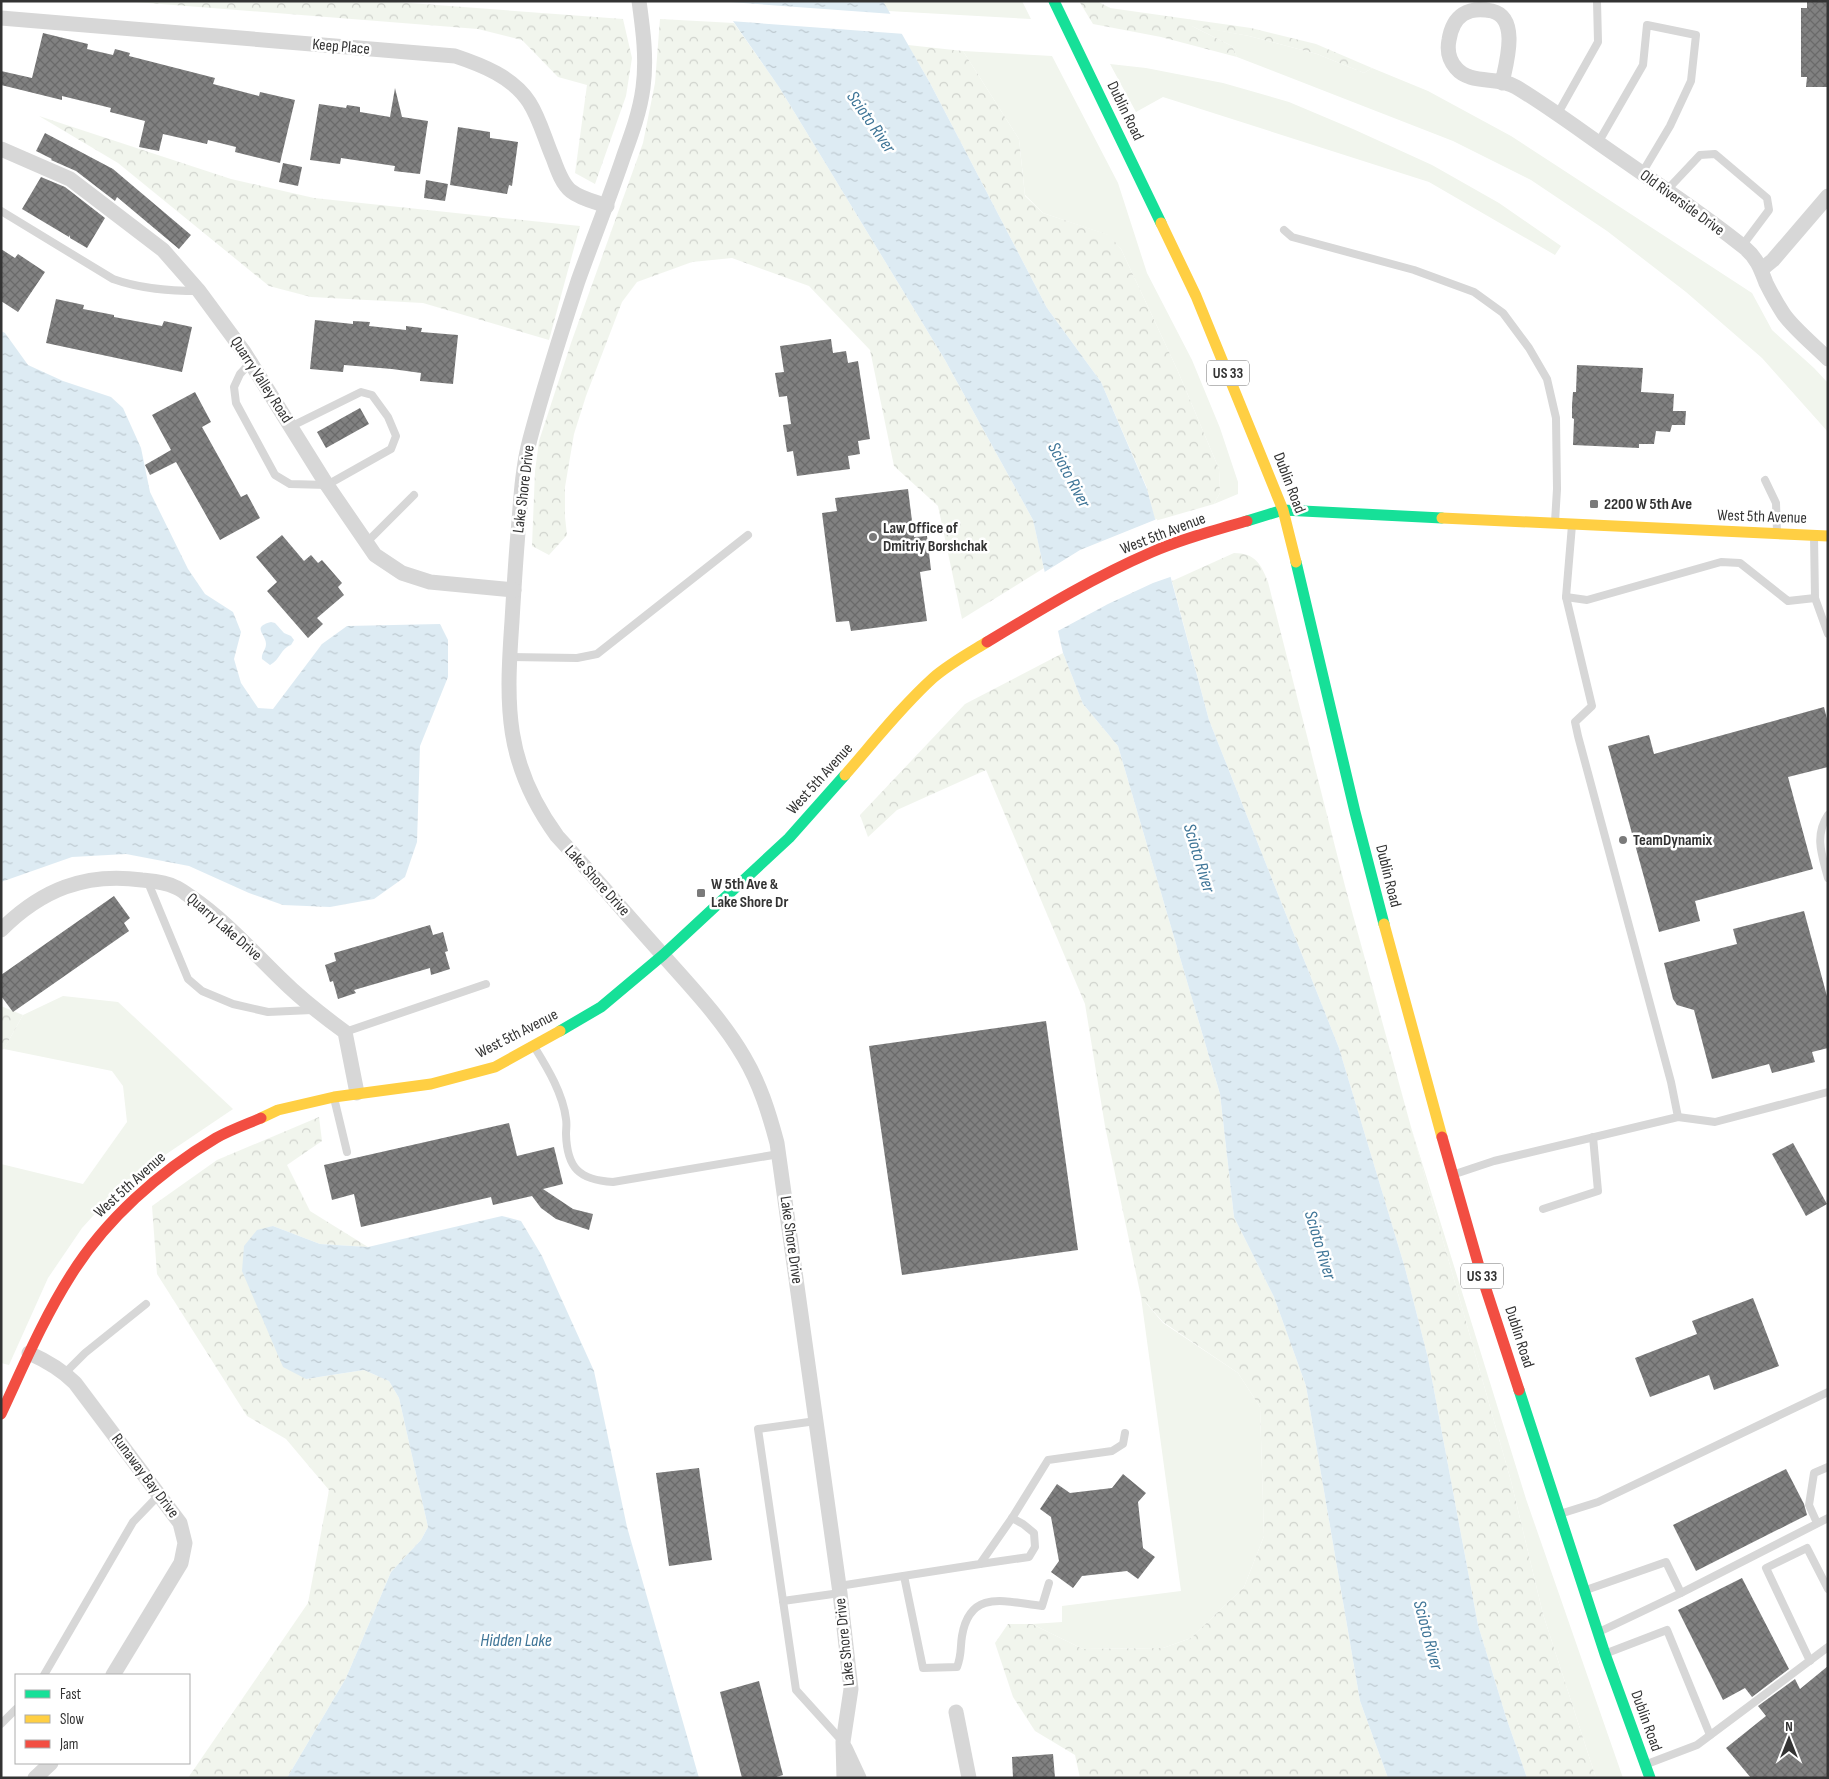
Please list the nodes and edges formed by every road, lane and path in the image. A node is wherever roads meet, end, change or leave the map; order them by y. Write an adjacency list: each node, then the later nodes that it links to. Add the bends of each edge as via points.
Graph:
1 (638, 1): 12 (street, Lake Shore Drive, via 645,54 643,88 638,116)
2 (1054, 1): 24 (main road, Dublin Road / US 33, via 1196,296)
3 (1597, 1): 6 (lane, via 1598,42)
4 (1, 18): 12 (street, Keep Place, via 455,56 494,72 523,93 535,112 566,186 580,196)
5 (1502, 83): 5 (street, Old Riverside Drive, via 1508,52 1506,22 1495,12 1471,10 1462,14 1450,31 1450,58 1457,69 1468,76); 6 (street, Old Riverside Drive, via 1514,86)
6 (1557, 115): 7 (street, Old Riverside Drive)
7 (1598, 143): 9 (street, Old Riverside Drive); 9 (lane, via 1643,65 1647,25 1696,35 1691,81 1670,126)
8 (1, 150): 17 (street, Quarry Valley Road, via 70,179 163,250)
9 (1642, 173): 10 (street, Old Riverside Drive)
10 (1666, 190): 15 (street, Old Riverside Drive); 15 (lane, via 1700,155 1715,154 1767,198 1769,210)
11 (1828, 196): 16 (street)
12 (607, 206): 32 (street, Lake Shore Drive, via 578,280 529,441 521,494)
13 (1, 211): 17 (lane, via 113,279 129,285 169,291)
14 (1284, 230): 25 (lane, via 1292,237 1414,270 1474,292 1503,313 1547,379 1556,418)
15 (1742, 246): 16 (street, Old Riverside Drive)
16 (1762, 269): 18 (street, Old Riverside Drive, via 1784,316)
17 (199, 291): 19 (street, Quarry Valley Road)
18 (1828, 359)
19 (251, 362): 20 (street, Quarry Valley Road); 22 (lane, via 234,387 236,403 275,475 290,484)
20 (290, 427): 22 (street, Quarry Valley Road); 22 (lane, via 361,392 372,395 388,417 396,436 391,448)
21 (1765, 480): 27 (lane, via 1776,503)
22 (327, 485): 31 (street, Quarry Valley Road)
23 (414, 495): 31 (lane)
24 (1284, 510): 25 (main road, West 5th Avenue); 41 (main road, West 5th Avenue, via 1152,552 1048,605 933,678 789,838); 53 (main road, Dublin Road / US 33, via 1355,812)
25 (1555, 524): 26 (main road, West 5th Avenue)
26 (1572, 525): 27 (main road, West 5th Avenue); 33 (lane)
27 (1777, 534): 29 (main road, West 5th Avenue)
28 (748, 535): 36 (lane, via 597,654 577,658)
29 (1814, 535): 30 (main road, West 5th Avenue); 34 (lane)
30 (1828, 536)
31 (366, 543): 32 (street, Quarry Valley Road, via 374,555 402,573 430,582)
32 (514, 590): 36 (street, Lake Shore Drive)
33 (1566, 596): 34 (lane, via 1587,600 1721,562 1740,563 1788,601); 49 (lane, via 1592,706 1575,722 1578,736)
34 (1815, 598): 35 (lane)
35 (1828, 634)
36 (510, 656): 41 (street, Lake Shore Drive, via 508,701 513,740 525,781 535,801 557,836)
37 (1828, 815): 38 (lane, via 1822,824 1818,844)
38 (1828, 878)
39 (147, 880): 40 (street, Quarry Lake Drive, via 101,878 73,884 47,893); 43 (street, Quarry Lake Drive, via 175,886 205,907); 43 (lane, via 188,979 202,991 233,1004 268,1012)
40 (1, 930)
41 (663, 955): 45 (main road, West 5th Avenue, via 601,1006); 52 (street, Lake Shore Drive, via 718,1020 744,1058 770,1114)
42 (486, 984): 44 (lane)
43 (314, 1010): 44 (street, Quarry Lake Drive)
44 (345, 1032): 47 (street)
45 (534, 1046): 47 (main road, West 5th Avenue, via 495,1067 464,1076 431,1084); 52 (lane, via 559,1095 566,1118 566,1138 572,1165 582,1175 596,1181 613,1182)
46 (1828, 1092): 49 (lane, via 1715,1122)
47 (357, 1093): 48 (main road, West 5th Avenue)
48 (334, 1097): 51 (lane); 56 (main road, West 5th Avenue, via 278,1110 258,1119 217,1138 160,1177 108,1224 89,1248 44,1320)
49 (1678, 1117): 50 (lane)
50 (1593, 1137): 53 (lane, via 1494,1161); 54 (lane, via 1598,1191)
51 (347, 1152)
52 (779, 1154): 60 (street, Lake Shore Drive)
53 (1453, 1175): 64 (main road, Dublin Road / US 33, via 1485,1286)
54 (1543, 1208)
55 (146, 1304): 57 (lane)
56 (29, 1353): 57 (street, Runaway Bay Drive); 59 (main road, West 5th Avenue)
57 (65, 1373): 63 (street, Runaway Bay Drive)
58 (1828, 1392): 64 (lane, via 1598,1502)
59 (1, 1414)
60 (816, 1421): 71 (street, Lake Shore Drive); 75 (lane, via 758,1429)
61 (1125, 1434): 65 (lane, via 1124,1444 1112,1451 1048,1460)
62 (1828, 1467): 67 (lane, via 1814,1473 1809,1505)
63 (159, 1495): 80 (lane, via 133,1522); 81 (street, Runaway Bay Drive, via 180,1523 185,1543 181,1563)
64 (1559, 1514): 72 (main road, Dublin Road / US 33)
65 (1012, 1518): 68 (lane); 68 (lane, via 1034,1534 1035,1547 1029,1557)
66 (1828, 1518): 67 (lane)
67 (1817, 1523): 74 (lane)
68 (980, 1564): 69 (lane)
69 (904, 1576): 70 (lane, via 923,1668 957,1666 962,1655 966,1619 977,1606 991,1600 1042,1606); 71 (lane)
70 (1049, 1583)
71 (840, 1589): 75 (lane); 86 (street, Lake Shore Drive, via 852,1689)
72 (1584, 1590): 74 (lane, via 1666,1562); 76 (main road, Dublin Road / US 33)
73 (1828, 1590): 79 (lane, via 1807,1548 1766,1568)
74 (1680, 1593): 76 (lane)
75 (783, 1601): 86 (lane, via 796,1690)
76 (1598, 1632): 78 (main road, Dublin Road / US 33)
77 (1828, 1647): 79 (lane)
78 (1605, 1654): 85 (lane, via 1667,1630); 88 (main road, Dublin Road / US 33)
79 (1810, 1660): 85 (lane)
80 (45, 1674)
81 (113, 1674)
82 (15, 1710): 84 (lane)
83 (956, 1712): 92 (street)
84 (1, 1724)
85 (1710, 1735): 88 (lane, via 1697,1745)
86 (842, 1742): 90 (street, Lake Shore Drive); 91 (street)
87 (50, 1764): 89 (street)
88 (1645, 1764): 93 (main road, Dublin Road / US 33)
89 (35, 1778)
90 (844, 1778)
91 (859, 1778)
92 (969, 1778)
93 (1650, 1778)

